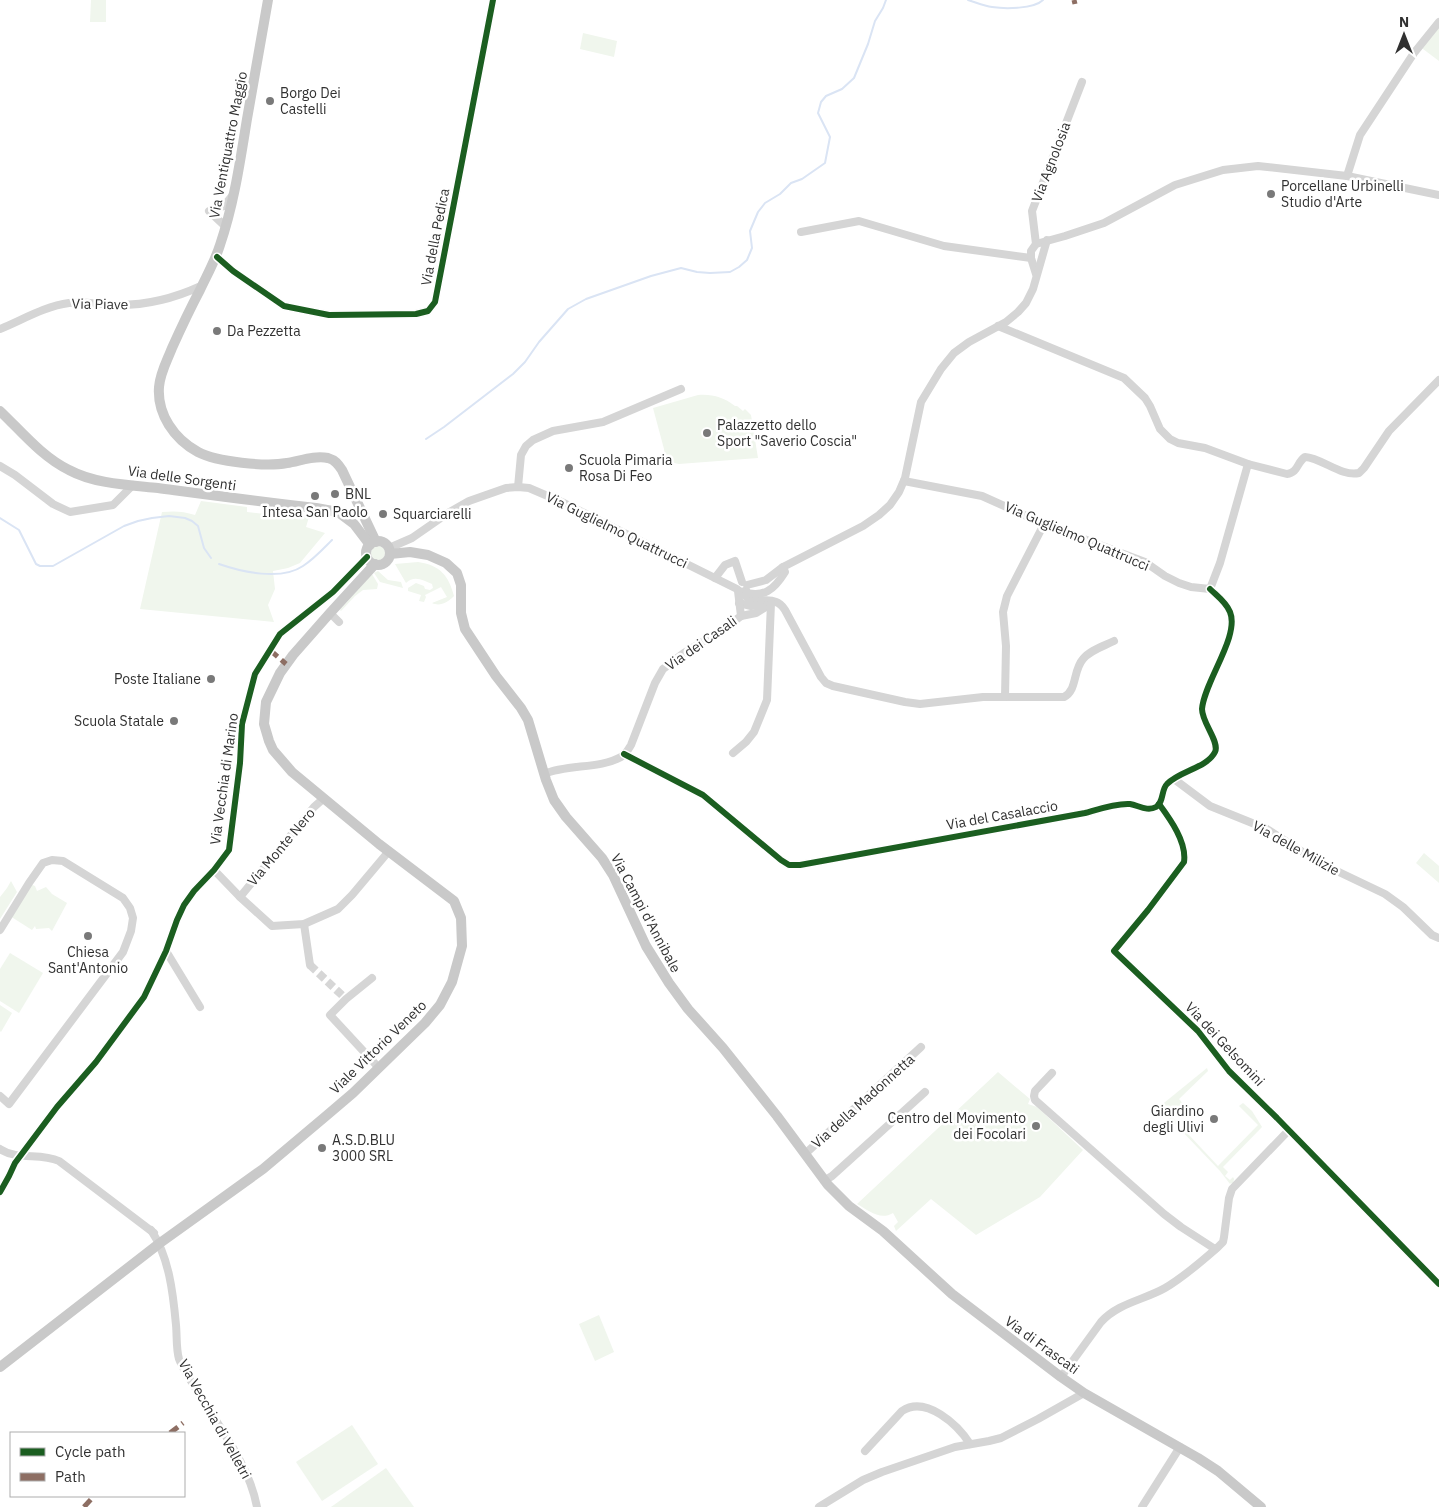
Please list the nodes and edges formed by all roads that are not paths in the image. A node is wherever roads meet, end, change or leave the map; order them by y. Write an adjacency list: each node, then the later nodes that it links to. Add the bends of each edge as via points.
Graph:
1 (268, 0): 6 (main road, Via Ventiquattro Maggio)
2 (492, 0): 12 (street, Via della Pedica, via 435,302 428,311 416,314 329,315 284,306)
3 (1439, 22): 5 (street, via 1414,53 1360,135)
4 (1082, 82): 11 (street, Via Agnolosia, via 1032,211)
5 (1347, 176): 7 (street); 10 (street, via 1258,166 1223,170 1175,185 1104,223)
6 (235, 193): 8 (main road, Via Ventiquattro Maggio); 8 (street, via 224,206 205,210)
7 (1439, 195)
8 (226, 227): 12 (main road, Via Ventiquattro Maggio)
9 (801, 232): 13 (street, via 859,221 944,246)
10 (1047, 240): 11 (street); 14 (street)
11 (1036, 244): 13 (street)
12 (217, 257): 15 (main road, Via Ventiquattro Maggio)
13 (1031, 258): 14 (street)
14 (1036, 274): 16 (street, via 1026,303)
15 (201, 286): 17 (street, Via Piave, via 181,295 139,304 62,304); 27 (main road, Via Ventiquattro Maggio, via 159,384 159,402 172,430 190,447 206,455 230,460 271,464 317,457 333,460 342,470)
16 (998, 326): 21 (street, via 1124,378 1145,398 1160,429 1170,439); 23 (street, via 954,353 921,402)
17 (0, 329)
18 (1439, 380): 21 (street, via 1389,431 1359,473 1350,474 1307,457 1302,458 1290,474)
19 (681, 389): 25 (street, via 603,422 553,431 533,440 521,455)
20 (0, 411): 24 (main road, Via delle Sorgenti, via 48,457 64,467 86,477)
21 (1248, 464): 34 (street)
22 (0, 466): 24 (street, via 53,504 70,512 113,505)
23 (904, 481): 26 (street, Via Guglielmo Quattrucci, via 979,495); 31 (street, via 896,498 879,516)
24 (132, 485): 27 (main road, Via delle Sorgenti, via 338,512)
25 (518, 486): 28 (street, Via Guglielmo Quattrucci, via 469,501); 32 (street, Via Guglielmo Quattrucci, via 537,491)
26 (1044, 524): 34 (street, Via Guglielmo Quattrucci, via 1145,562 1182,585); 41 (street, via 1004,606)
27 (373, 543): 28 (main road, via 384,543); 29 (main road, via 367,550)
28 (389, 551): 30 (main road, via 385,562); 44 (main road, Via Campi d'Annibale, via 428,555 446,562 457,573 465,629 527,717)
29 (367, 557): 30 (main road); 49 (street, Via Vecchia di Marino, via 334,592 280,634 255,674 242,724 229,850)
30 (376, 564): 37 (main road, Viale Vittorio Veneto)
31 (784, 570): 33 (street); 33 (street, via 771,590 752,594)
32 (715, 578): 33 (street, Via Guglielmo Quattrucci); 33 (street, via 725,565 735,561)
33 (742, 588): 35 (street, Via dei Casali); 36 (street, Via Guglielmo Quattrucci, via 746,598)
34 (1210, 589): 45 (street, via 1228,608 1232,621 1202,708 1216,749 1208,760)
35 (740, 603): 36 (street, via 751,606); 38 (street, Via dei Casali)
36 (774, 603): 38 (street, via 758,612); 41 (street, via 785,610 822,679 831,686 920,704); 42 (street, via 767,700 754,732)
37 (330, 613): 39 (street); 46 (main road, Viale Vittorio Veneto, via 280,673 264,711 266,732 273,750)
38 (741, 616): 43 (street, Via dei Casali, via 663,670 631,745)
39 (339, 622)
40 (1114, 641): 41 (street, via 1083,658 1067,696)
41 (1005, 697)
42 (733, 753)
43 (624, 754): 44 (street, via 612,760); 47 (street, Via del Casalaccio, via 703,795 781,860 792,865 1120,804 1150,808)
44 (544, 774): 65 (main road, Via Campi d'Annibale, via 559,808 613,875 646,946 669,984 778,1116)
45 (1174, 779): 47 (street, via 1166,786); 53 (street, Via delle Milizie, via 1210,806 1267,829 1320,863 1385,894 1432,936)
46 (323, 799): 48 (main road, Viale Vittorio Veneto); 50 (street, Via Monte Nero)
47 (1159, 804): 63 (street, Via dei Gelsomini, via 1177,832 1184,862 1114,950 1198,1031 1225,1066)
48 (388, 851): 51 (street, via 338,909); 59 (main road, Viale Vittorio Veneto, via 454,901 461,918 462,946 452,982 440,1005)
49 (214, 870): 50 (street); 54 (street, Via Vecchia di Marino, via 187,900)
50 (240, 897): 51 (street, via 272,926)
51 (304, 924): 55 (street)
52 (0, 930): 62 (street, via 43,863 52,860 63,860 123,898 134,918 124,952 9,1104)
53 (1439, 938)
54 (166, 951): 57 (street); 66 (street, Via Vecchia di Marino, via 144,997)
55 (310, 966)
56 (372, 978): 59 (street, via 330,1015)
57 (200, 1007)
58 (921, 1047): 65 (street, Via della Madonnetta)
59 (379, 1068): 69 (main road, Viale Vittorio Veneto, via 263,1169)
60 (1052, 1072): 70 (street, via 1035,1091 1035,1100 1164,1214)
61 (925, 1092): 67 (street)
62 (0, 1096)
63 (1289, 1130): 70 (street, via 1232,1190 1222,1242); 71 (street, Via dei Gelsomini)
64 (0, 1149): 66 (street, Via Vecchia di Velletri)
65 (805, 1154): 67 (main road, Via di Frascati)
66 (21, 1156): 68 (street, Via Vecchia di Marino); 69 (street, Via Vecchia di Velletri, via 40,1156 59,1162)
67 (824, 1181): 73 (main road, Via di Frascati, via 846,1204 879,1227 976,1314)
68 (0, 1192)
69 (162, 1241): 72 (main road, Viale Vittorio Veneto); 79 (street, Via Vecchia di Velletri, via 174,1298 178,1357 243,1465)
70 (1215, 1250): 73 (street, via 1166,1287 1108,1315)
71 (1439, 1284)
72 (0, 1367)
73 (1061, 1378): 74 (main road, Via di Frascati)
74 (1084, 1393): 75 (street, via 1007,1435 989,1442); 76 (main road, Via di Frascati)
75 (970, 1444): 77 (street, via 957,1427 941,1415 914,1406 902,1410); 78 (street, via 876,1475)
76 (1180, 1447): 80 (street); 81 (main road, Via di Frascati, via 1218,1471)
77 (865, 1451)
78 (822, 1506)
79 (257, 1507)
80 (1142, 1507)
81 (1261, 1507)

